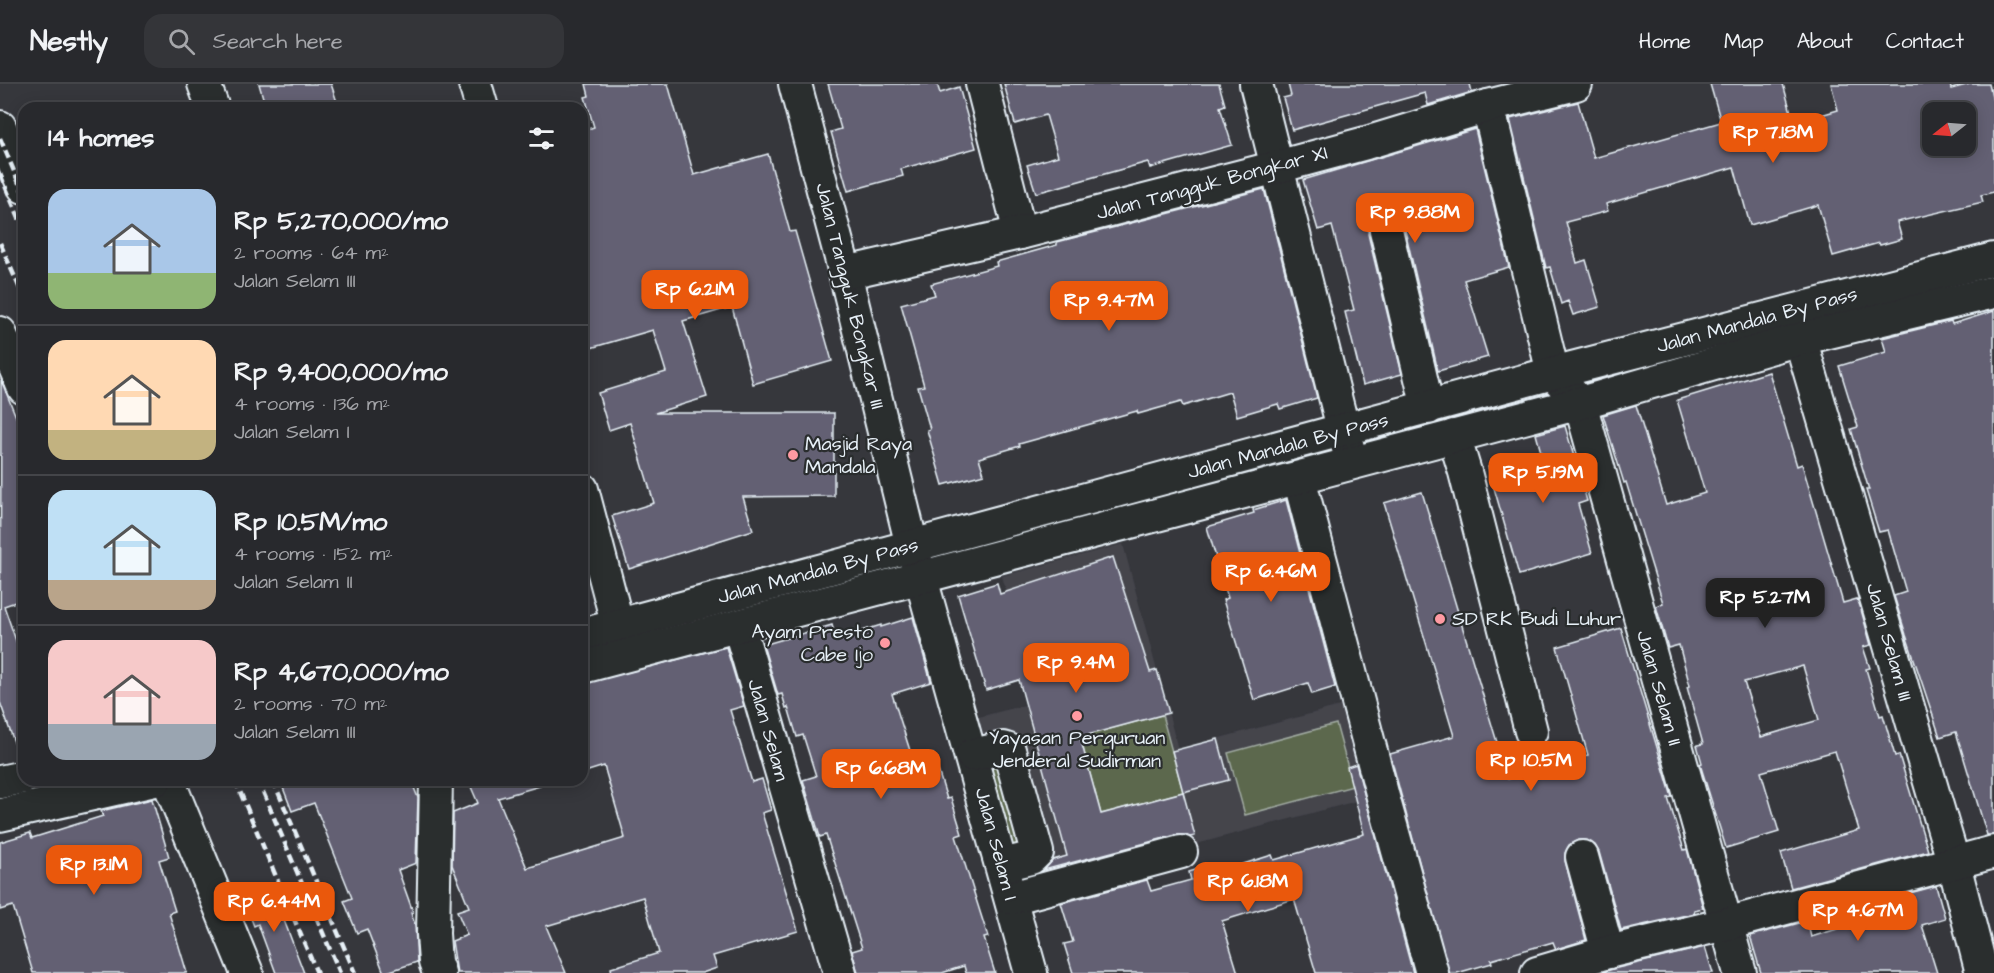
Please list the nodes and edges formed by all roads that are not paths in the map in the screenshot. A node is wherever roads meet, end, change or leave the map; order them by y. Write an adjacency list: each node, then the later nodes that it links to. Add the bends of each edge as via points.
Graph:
1 (204, 84): 7 (street)
2 (476, 84): 8 (street)
3 (795, 84): 16 (street, Jalan Tangguk Bongkar III)
4 (982, 84): 14 (street)
5 (1256, 84): 11 (street)
6 (1576, 84): 9 (street, Jalan Tangguk Bongkar XI)
7 (211, 102)
8 (480, 102)
9 (1488, 106): 11 (street, Jalan Tangguk Bongkar XI); 21 (street)
10 (0, 127): 12 (street)
11 (1277, 167): 14 (street, Jalan Tangguk Bongkar XI); 24 (street)
12 (18, 172)
13 (1386, 230): 23 (street)
14 (1020, 233): 16 (street, Jalan Tangguk Bongkar XI)
15 (1994, 259): 18 (street, Jalan Mandala By Pass)
16 (845, 273): 29 (street, Jalan Tangguk Bongkar III)
17 (1994, 292): 18 (street, Jalan Mandala By Pass)
18 (1796, 325): 21 (street, Jalan Mandala By Pass); 22 (street, Jalan Mandala By Pass); 46 (street, Jalan Selam III)
19 (0, 333): 20 (street)
20 (18, 374)
21 (1553, 374): 22 (street); 23 (street, Jalan Mandala By Pass)
22 (1580, 403): 25 (street, Jalan Mandala By Pass); 49 (street, Jalan Selam II)
23 (1428, 408): 24 (street, Jalan Mandala By Pass)
24 (1344, 432): 26 (street); 29 (street, Jalan Mandala By Pass)
25 (1454, 436): 26 (street, Jalan Mandala By Pass); 35 (street)
26 (1352, 463): 27 (street, Jalan Mandala By Pass)
27 (1299, 478): 30 (street, Jalan Mandala By Pass); 55 (street)
28 (588, 512): 31 (street)
29 (912, 546): 30 (street, Jalan Tangguk Bongkar III); 31 (street, Jalan Mandala By Pass)
30 (921, 577): 32 (street, Jalan Mandala By Pass); 36 (street, Jalan Selam I)
31 (618, 626): 33 (street, Jalan Mandala By Pass)
32 (739, 626): 34 (street, Jalan Mandala By Pass); 53 (street, Jalan Selam)
33 (588, 634)
34 (588, 665)
35 (1531, 731)
36 (972, 755): 47 (street, Jalan Selam I); 47 (street, via 1009,750 1036,793 1037,852 1031,858)
37 (18, 778): 38 (street)
38 (0, 783)
39 (128, 786): 42 (street)
40 (170, 786): 51 (street)
41 (436, 786): 52 (street, via 433,934)
42 (0, 815)
43 (1181, 852): 48 (street)
44 (1994, 852): 46 (street)
45 (1582, 857): 50 (street)
46 (1954, 864): 49 (street); 58 (street, Jalan Selam III)
47 (1002, 865): 48 (street, Jalan Selam I)
48 (1011, 898): 54 (street, Jalan Selam I)
49 (1726, 924): 50 (street); 57 (street, Jalan Selam II)
50 (1608, 952): 56 (street)
51 (247, 973)
52 (439, 973)
53 (840, 973)
54 (1030, 973)
55 (1432, 973)
56 (1537, 973)
57 (1740, 973)
58 (1982, 973)

